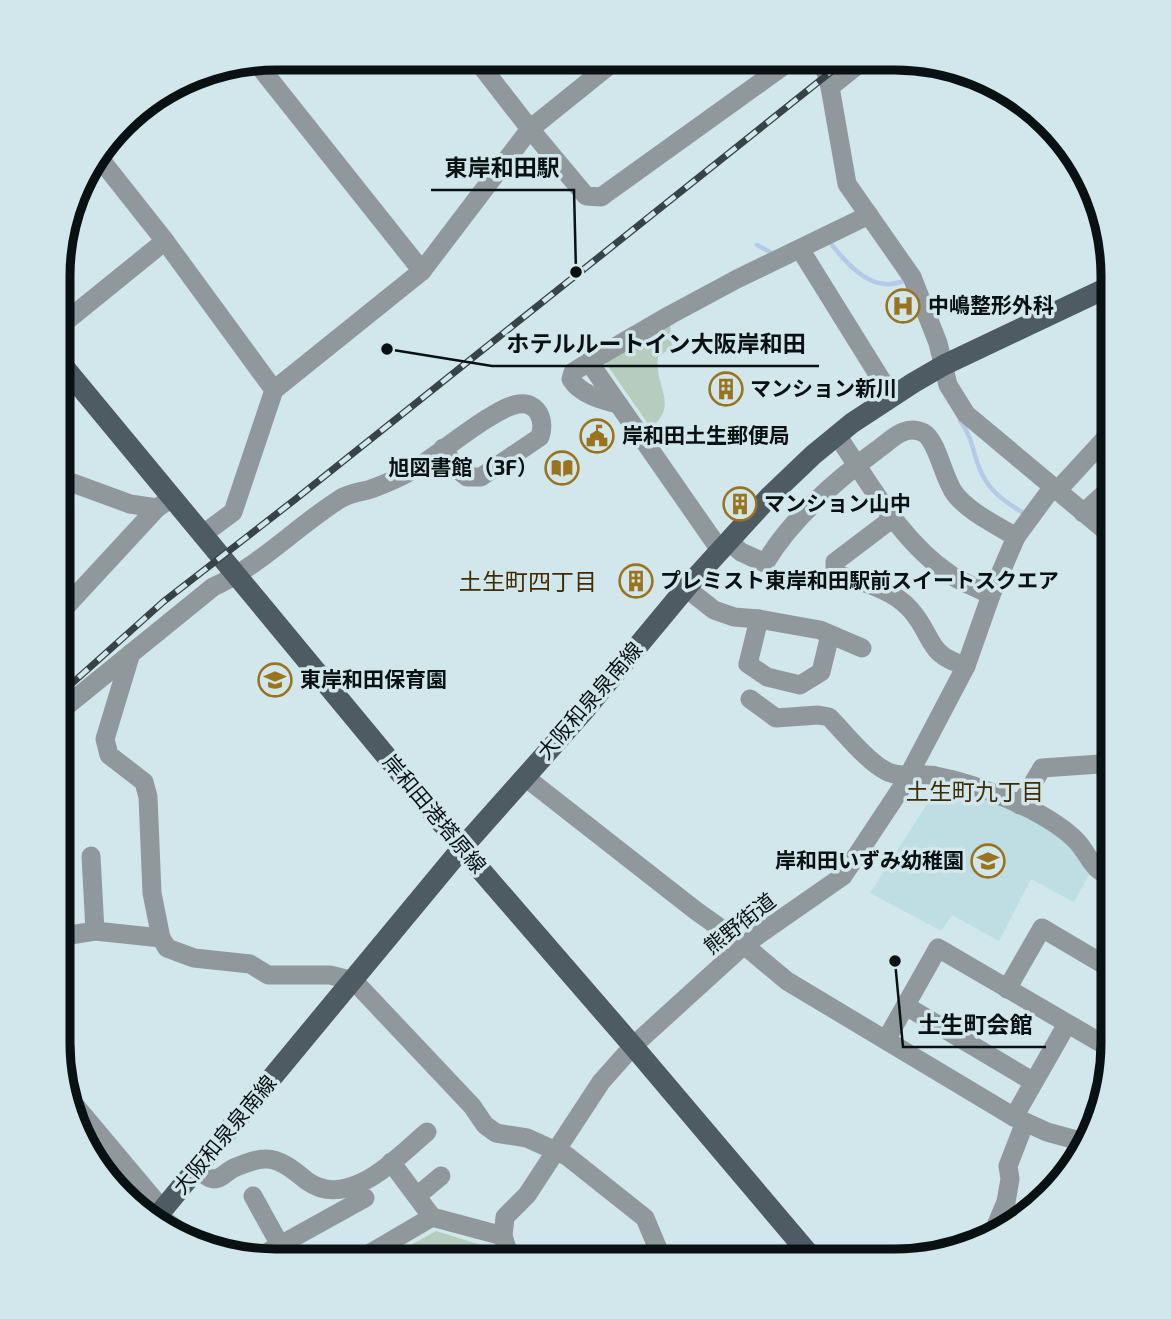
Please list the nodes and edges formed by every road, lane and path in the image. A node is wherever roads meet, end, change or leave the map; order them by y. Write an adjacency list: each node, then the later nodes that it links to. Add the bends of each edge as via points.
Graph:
1 (484, 70): 8 (street)
2 (603, 70): 8 (street)
3 (778, 70): 8 (street, via 601,197 586,195)
4 (825, 70): 7 (street)
5 (851, 70): 7 (street)
6 (263, 71): 13 (street)
7 (830, 87): 10 (street, via 847,184)
8 (530, 129): 13 (street)
9 (104, 164): 11 (street)
10 (869, 215): 12 (street); 16 (street, via 912,276)
11 (165, 242): 15 (street); 18 (street)
12 (800, 249): 19 (street); 33 (street, via 681,309 573,372 570,379 582,390 618,404)
13 (422, 271): 18 (street)
14 (1101, 291): 16 (main road, 大阪和泉泉南線)
15 (70, 318)
16 (944, 365): 19 (main road, 大阪和泉泉南線); 25 (street, via 948,384 965,414)
17 (70, 374): 27 (main road, 岸和田港塔原線)
18 (274, 390): 31 (street, via 233,512)
19 (892, 397): 20 (main road, 大阪和泉泉南線)
20 (837, 435): 23 (street); 33 (main road, 大阪和泉泉南線)
21 (1101, 442): 25 (street, 熊野街道)
22 (443, 448): 22 (street, via 509,406 528,405 541,418 540,437 481,477 467,477 458,471); 34 (street, via 415,469 372,489 343,496)
23 (857, 465): 29 (street); 32 (street, via 904,432 925,433 957,496); 33 (street, via 816,500 765,563)
24 (70, 482): 27 (street, via 130,504)
25 (1054, 490): 28 (street); 32 (street, 熊野街道)
26 (1101, 497): 28 (street)
27 (165, 503): 31 (main road, 岸和田港塔原線); 37 (street)
28 (1083, 513): 30 (street)
29 (893, 518): 36 (street, via 951,576); 42 (street, via 835,562 835,574 876,586 894,597 923,626 937,653)
30 (1101, 527)
31 (202, 535): 34 (main road, 岸和田港塔原線)
32 (1016, 537): 36 (street, 熊野街道)
33 (724, 545): 35 (main road, 大阪和泉泉南線)
34 (236, 576): 41 (street, via 213,587); 49 (main road, 岸和田港塔原線)
35 (686, 588): 38 (street, via 714,610); 46 (main road, 大阪和泉泉南線)
36 (990, 594): 42 (street, 熊野街道)
37 (70, 602)
38 (759, 619): 39 (street); 39 (street, via 748,664 767,677 800,685 821,672)
39 (831, 635): 40 (street)
40 (862, 648)
41 (131, 653): 44 (street); 54 (street, via 105,739 109,755 144,782 152,893)
42 (966, 666): 47 (street, 熊野街道)
43 (750, 699): 47 (street, via 776,718 829,717 887,771)
44 (70, 703)
45 (1100, 764): 48 (street, via 1042,768)
46 (525, 777): 49 (main road, 大阪和泉泉南線); 55 (street)
47 (908, 777): 48 (street, via 936,776); 55 (street, 熊野街道, via 843,876)
48 (1020, 805): 51 (street, via 1058,826)
49 (462, 848): 57 (main road, 大阪和泉泉南線); 63 (main road, 岸和田港塔原線)
50 (91, 856): 52 (street)
51 (1101, 872)
52 (94, 932): 53 (street); 54 (street)
53 (70, 935)
54 (161, 937): 57 (street, via 167,947 194,958 250,964 268,975 330,975)
55 (744, 945): 61 (street, via 787,981); 63 (street, 熊野街道)
56 (1101, 963): 58 (street, via 1042,928)
57 (354, 981): 69 (street, via 485,1125 496,1133 527,1138); 71 (main road, 大阪和泉泉南線)
58 (1007, 989): 59 (street, via 938,948); 60 (street)
59 (906, 1006): 61 (street); 64 (street)
60 (1067, 1024): 62 (street); 64 (street)
61 (886, 1040): 66 (street)
62 (1101, 1043)
63 (634, 1046): 69 (street, 熊野街道, via 601,1082); 86 (main road, 岸和田港塔原線)
64 (1032, 1081): 66 (street)
65 (85, 1118): 76 (street)
66 (1019, 1119): 68 (street); 79 (street, via 1006,1202)
67 (427, 1132): 70 (street)
68 (1074, 1145)
69 (554, 1150): 80 (street, 熊野街道, via 527,1195 505,1217); 85 (street, via 645,1218)
70 (391, 1162): 71 (street, via 361,1184 344,1190 315,1186 268,1158 231,1168 216,1179); 74 (street)
71 (198, 1168): 77 (main road, 大阪和泉泉南線)
72 (441, 1176): 74 (street)
73 (253, 1196): 81 (street)
74 (417, 1196): 78 (street)
75 (365, 1198): 81 (street)
76 (151, 1206)
77 (160, 1213)
78 (432, 1217): 80 (street); 83 (street)
79 (998, 1221)
80 (503, 1236): 84 (street)
81 (280, 1245): 82 (street)
82 (273, 1249)
83 (377, 1249)
84 (507, 1249)
85 (658, 1249)
86 (805, 1249)

